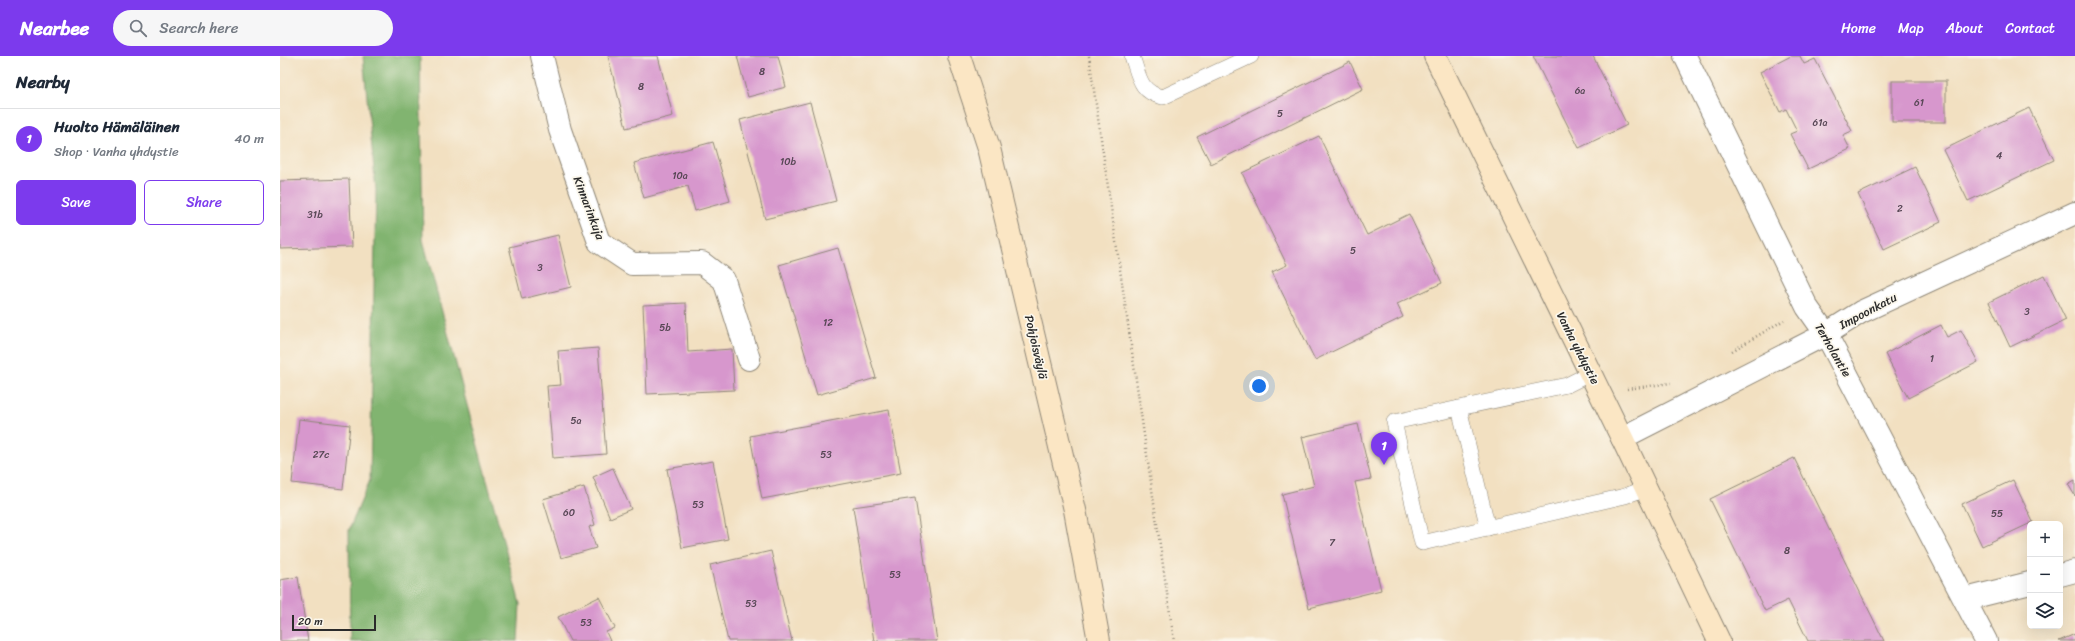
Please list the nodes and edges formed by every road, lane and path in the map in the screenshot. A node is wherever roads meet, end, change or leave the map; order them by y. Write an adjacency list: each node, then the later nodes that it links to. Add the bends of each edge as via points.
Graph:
1 (542, 56): 12 (street, Kinnarinkuja, via 560,130 599,242 632,264 702,264 724,280)
2 (959, 56): 24 (street, Pohjoisväylä, via 991,156 1075,510)
3 (1089, 56): 25 (path)
4 (1132, 56): 5 (lane, via 1146,90 1154,96 1164,97)
5 (1251, 56)
6 (1435, 56): 13 (street, Vanha yhdystie)
7 (1685, 56): 9 (street, Terholantie)
8 (2075, 213): 10 (street, Impoonkatu, via 1862,312)
9 (1807, 307): 10 (street, Terholantie); 11 (path)
10 (1826, 334): 17 (street, Impoonkatu); 23 (street, Terholantie)
11 (1727, 354)
12 (749, 359)
13 (1590, 374): 15 (street, Vanha yhdystie); 16 (lane, via 1567,385)
14 (1673, 383): 15 (path)
15 (1601, 394): 17 (street, Vanha yhdystie)
16 (1459, 408): 19 (lane); 19 (lane, via 1394,422 1422,543)
17 (1622, 438): 18 (street, Vanha yhdystie)
18 (1646, 488): 19 (lane, via 1625,496); 26 (street, Vanha yhdystie)
19 (1488, 528)
20 (2075, 571): 21 (street)
21 (2063, 574)
22 (2027, 584): 23 (street)
23 (1966, 599): 27 (street, Terholantie)
24 (1099, 641)
25 (1174, 641)
26 (1719, 641)
27 (1986, 641)

